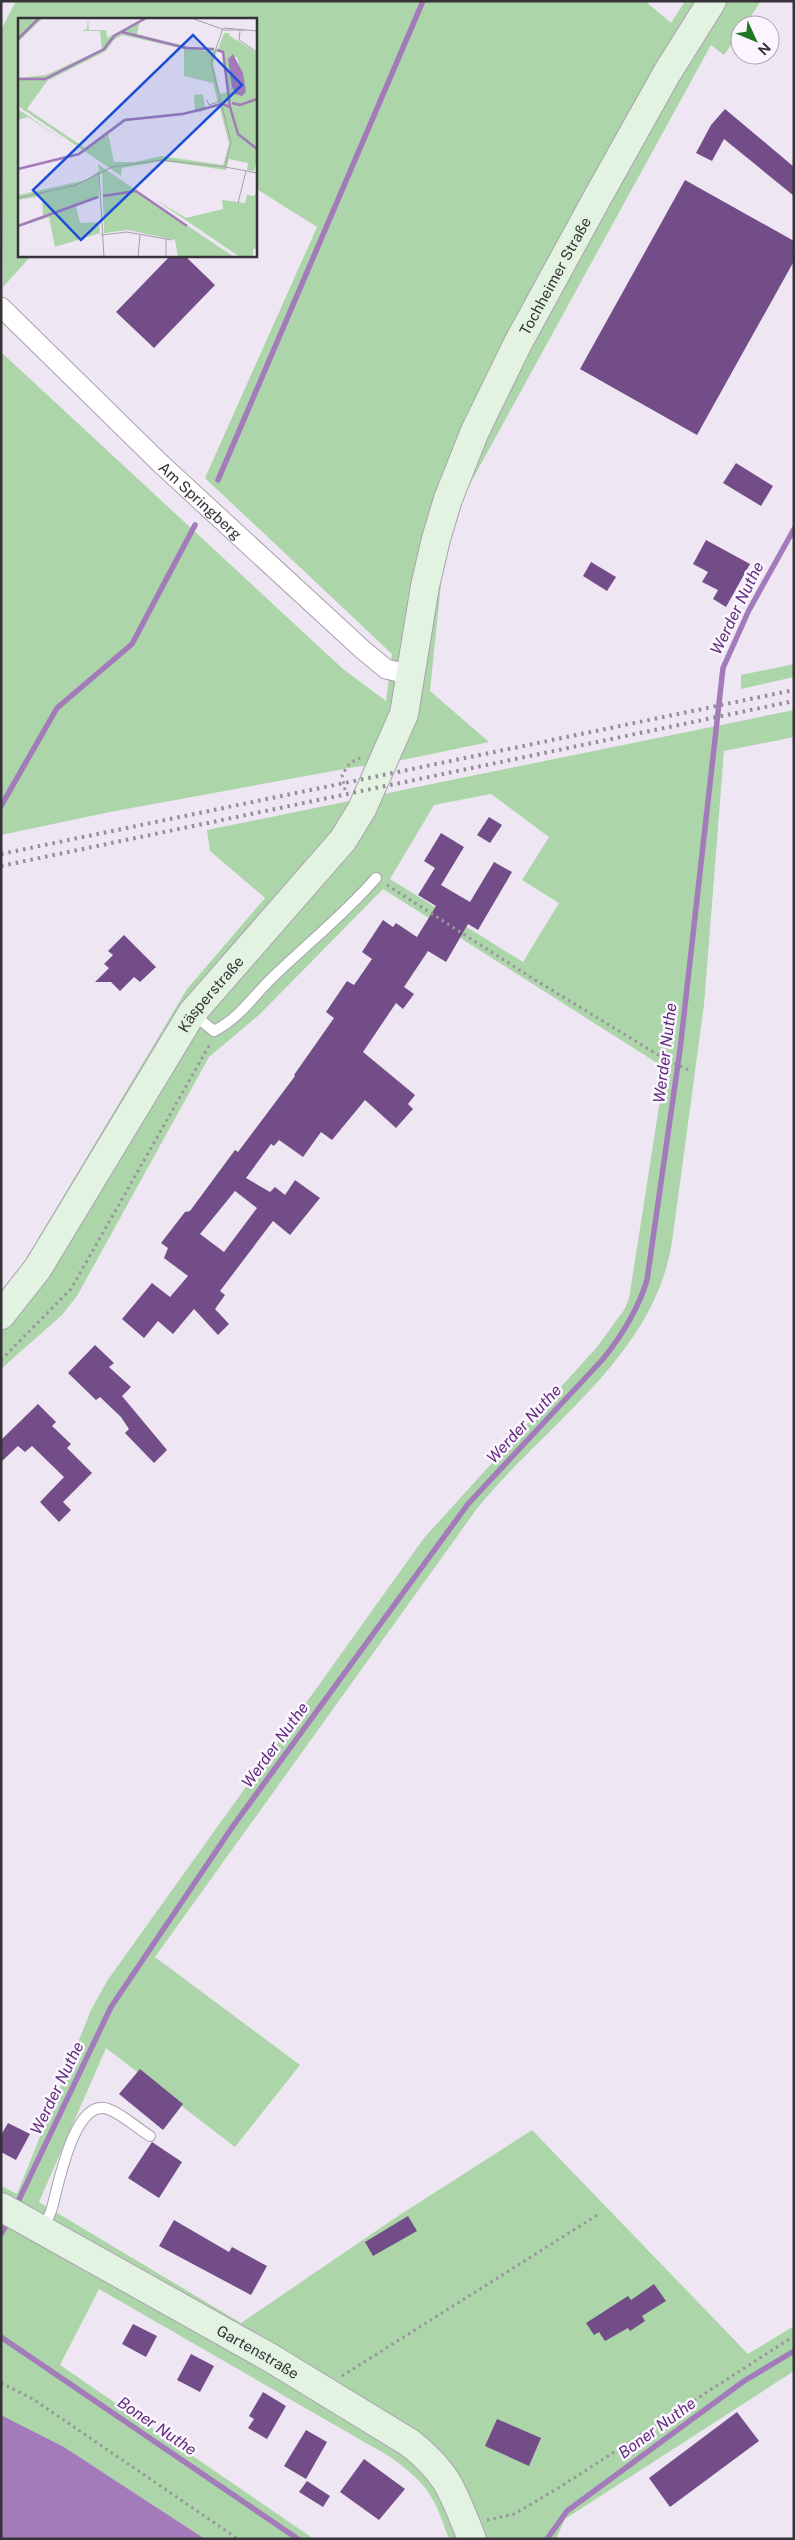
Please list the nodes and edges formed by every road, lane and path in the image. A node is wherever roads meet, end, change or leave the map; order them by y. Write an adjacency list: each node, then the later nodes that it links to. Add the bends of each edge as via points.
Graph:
1 (712, 1): 3 (main road, Tochheimer Straße, via 622,152 491,395 451,490 430,565)
2 (1, 307): 3 (street, Am Springberg, via 161,464 363,650 386,669)
3 (412, 675): 5 (main road, Käsperstraße, via 399,729 353,825 321,867)
4 (376, 878): 6 (lane, via 273,977 243,1012); 7 (path, via 532,978)
5 (192, 1013): 6 (lane); 8 (main road, Käsperstraße, via 38,1268)
6 (214, 1031): 9 (path, via 209,1050 71,1289)
7 (691, 1071)
8 (1, 1315)
9 (1, 1360)
10 (150, 2136): 13 (lane, via 107,2108 93,2109 71,2140 52,2209)
11 (1, 2207): 13 (main road, Gartenstraße)
12 (599, 2214): 16 (path, via 339,2378)
13 (36, 2226): 16 (main road, Gartenstraße)
14 (794, 2336): 17 (path, via 539,2499 514,2514)
15 (1, 2383): 18 (path, via 33,2399)
16 (327, 2392): 17 (main road, Gartenstraße, via 427,2456 450,2484)
17 (469, 2532)
18 (238, 2539)

